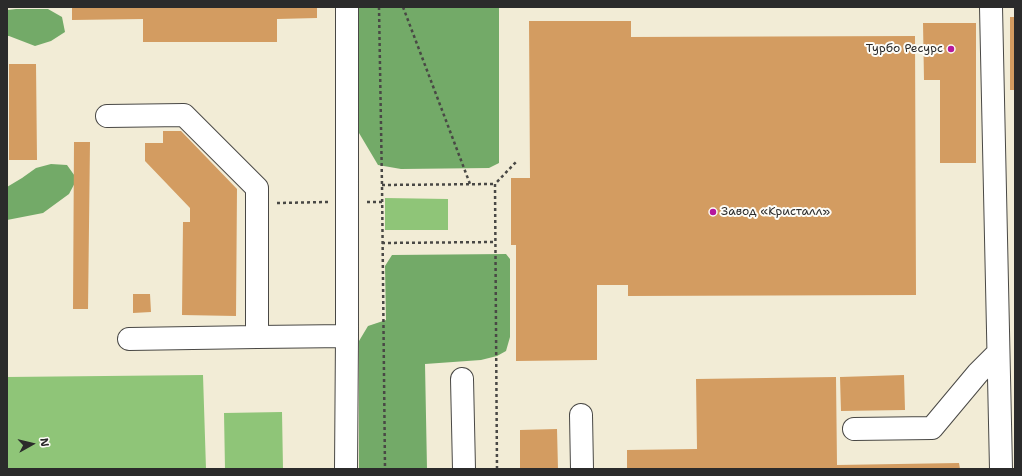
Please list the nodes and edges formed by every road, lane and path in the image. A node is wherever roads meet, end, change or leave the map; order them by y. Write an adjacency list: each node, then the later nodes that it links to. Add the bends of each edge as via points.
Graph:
1 (347, 7): 10 (street)
2 (379, 7): 9 (path)
3 (403, 7): 7 (path)
4 (991, 7): 13 (street)
5 (107, 116): 12 (street, via 184,115 257,188)
6 (516, 162): 8 (path)
7 (470, 184): 8 (path); 9 (path)
8 (495, 184): 14 (path)
9 (382, 185): 11 (path)
10 (347, 202): 11 (path); 12 (path); 16 (street)
11 (382, 202): 15 (path)
12 (256, 203): 17 (street)
13 (1006, 217): 19 (street)
14 (496, 242): 15 (path); 26 (path)
15 (382, 243): 24 (path)
16 (348, 336): 17 (street); 23 (street)
17 (256, 337): 18 (street)
18 (129, 339)
19 (998, 353): 22 (street, via 932,428); 28 (street)
20 (462, 379): 25 (street)
21 (581, 415): 27 (street)
22 (854, 430)
23 (346, 469)
24 (385, 469)
25 (464, 469)
26 (497, 469)
27 (582, 469)
28 (1000, 469)

